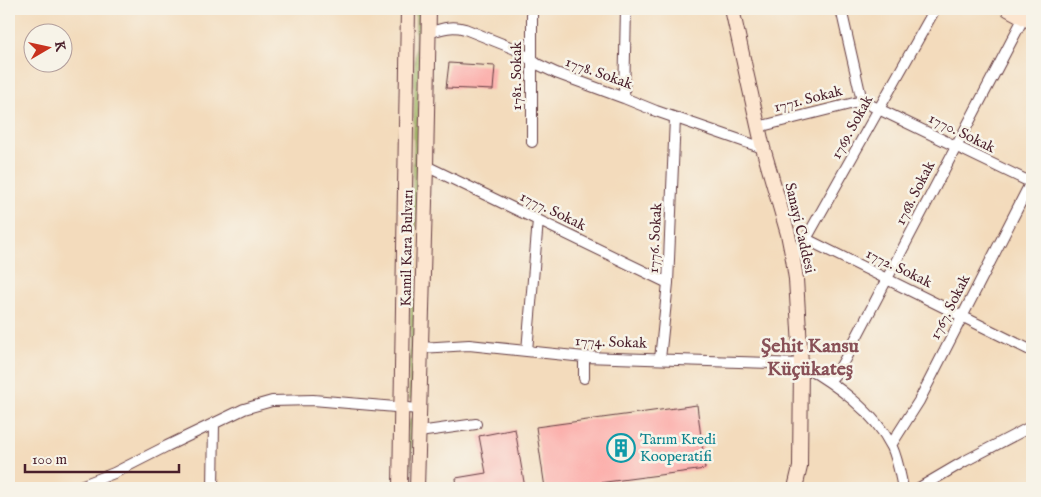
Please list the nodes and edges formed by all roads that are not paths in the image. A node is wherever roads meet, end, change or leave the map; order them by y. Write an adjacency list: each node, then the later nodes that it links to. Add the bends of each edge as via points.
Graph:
1 (408, 9): 36 (main road, Kamil Kara Bulvarı)
2 (428, 9): 10 (main road, Kamil Kara Bulvarı)
3 (532, 9): 11 (street, 1781. Sokak)
4 (626, 9): 12 (street)
5 (732, 9): 16 (main road, Sanayi Caddesi)
6 (841, 9): 13 (street, 1771. Sokak)
7 (935, 9): 14 (street, 1769. Sokak)
8 (1008, 9): 9 (main road)
9 (1030, 14): 18 (street, 1768. Sokak)
10 (428, 33): 11 (street, 1778. Sokak, via 458,27 509,46); 20 (main road, Kamil Kara Bulvarı)
11 (531, 60): 12 (street, 1778. Sokak, via 556,73); 17 (street, 1781. Sokak)
12 (624, 98): 15 (street, 1778. Sokak)
13 (862, 101): 14 (street, 1770. Sokak); 16 (street, 1771. Sokak)
14 (879, 110): 18 (street, 1770. Sokak); 23 (street, 1769. Sokak)
15 (675, 118): 19 (street, 1778. Sokak); 26 (street, 1776. Sokak)
16 (758, 127): 19 (main road, Sanayi Caddesi)
17 (532, 142)
18 (956, 146): 21 (street, 1770. Sokak); 25 (street, 1768. Sokak)
19 (763, 148): 24 (main road, Sanayi Caddesi)
20 (426, 166): 22 (street, 1777. Sokak); 28 (main road, Kamil Kara Bulvarı)
21 (1032, 182): 27 (street, 1767. Sokak)
22 (538, 220): 26 (street, 1777. Sokak); 30 (street)
23 (806, 239): 24 (street, 1769. Sokak); 25 (street, 1772. Sokak)
24 (793, 259): 33 (main road, Sanayi Caddesi)
25 (887, 278): 27 (street, 1772. Sokak); 35 (street, 1768. Sokak, via 842,366)
26 (668, 283): 32 (street, 1776. Sokak)
27 (962, 316): 29 (street, 1772. Sokak); 42 (street, 1767. Sokak, via 919,402)
28 (421, 348): 30 (street, 1774. Sokak, via 469,345); 37 (main road, Kamil Kara Bulvarı)
29 (1032, 349)
30 (527, 351): 31 (street, 1774. Sokak)
31 (584, 357): 32 (street, 1774. Sokak); 34 (street)
32 (660, 359): 33 (street, 1774. Sokak)
33 (801, 364): 35 (street); 48 (main road, Sanayi Caddesi, via 800,467)
34 (584, 378)
35 (830, 380): 42 (street, via 876,423)
36 (401, 407): 37 (street); 38 (street, via 313,400 272,401); 46 (main road, Kamil Kara Bulvarı)
37 (419, 409): 41 (main road, Kamil Kara Bulvarı)
38 (214, 423): 44 (street, via 114,473); 45 (street)
39 (476, 424): 41 (street)
40 (1032, 426): 43 (street, via 980,453)
41 (418, 432): 47 (main road, Kamil Kara Bulvarı)
42 (891, 445): 49 (street)
43 (932, 485): 50 (street)
44 (76, 488)
45 (213, 488)
46 (400, 488)
47 (417, 488)
48 (795, 488)
49 (903, 488)
50 (919, 488)

